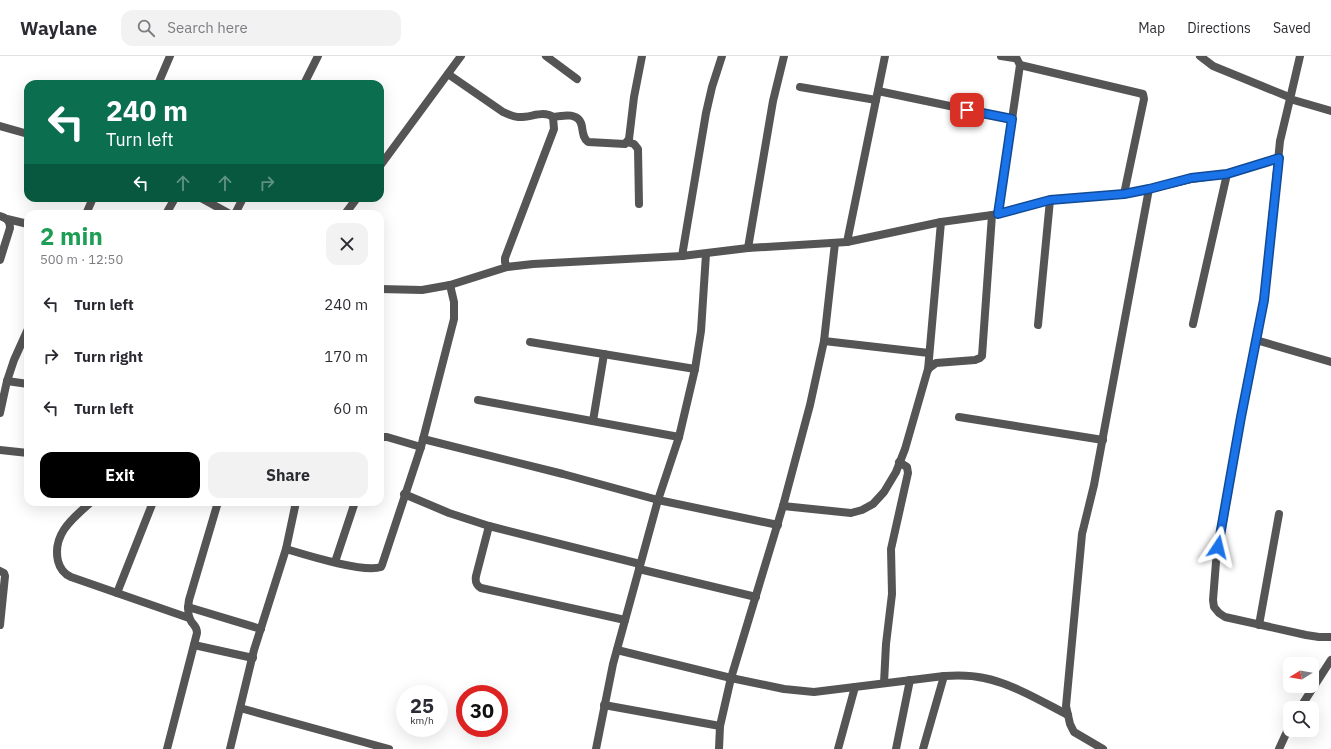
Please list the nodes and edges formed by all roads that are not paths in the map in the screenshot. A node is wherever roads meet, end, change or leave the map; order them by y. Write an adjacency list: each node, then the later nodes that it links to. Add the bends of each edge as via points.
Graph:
1 (170, 56): 15 (street)
2 (318, 56): 16 (street)
3 (461, 56): 13 (street)
4 (546, 56): 14 (street)
5 (642, 56): 26 (street)
6 (722, 56): 44 (street, via 706,113)
7 (784, 56): 42 (street, via 773,101)
8 (885, 56): 18 (street)
9 (1001, 56): 12 (street, via 1018,59)
10 (1200, 56): 19 (street, via 1213,66)
11 (1300, 56): 19 (street)
12 (1020, 66): 23 (street); 31 (street, via 1143,94)
13 (448, 74): 22 (street, via 511,116 549,114); 28 (street)
14 (577, 79)
15 (160, 80)
16 (306, 80)
17 (800, 87): 20 (street)
18 (878, 91): 20 (street); 23 (street)
19 (1289, 98): 21 (street); 27 (street)
20 (876, 100): 40 (street)
21 (1331, 111)
22 (553, 117): 26 (street, via 572,115 577,118 582,124 588,142 621,145); 46 (street, via 552,135 504,258)
23 (1012, 119): 36 (street)
24 (0, 126): 25 (street)
25 (24, 133)
26 (627, 142): 34 (street, via 634,144 638,149)
27 (1279, 158): 29 (street); 52 (street, via 1264,300)
28 (384, 161)
29 (1227, 174): 30 (street, via 1191,178); 49 (street)
30 (1149, 189): 31 (street); 68 (street)
31 (1124, 194): 32 (street)
32 (1050, 200): 36 (street); 50 (street)
33 (208, 202): 35 (street)
34 (639, 204)
35 (223, 210)
36 (995, 215): 38 (street); 59 (street, via 982,356 975,360 936,363)
37 (4, 218): 39 (street); 45 (street, via 10,223 10,228)
38 (941, 222): 40 (street); 55 (street)
39 (24, 223)
40 (847, 242): 41 (street)
41 (835, 243): 42 (street); 53 (street)
42 (748, 248): 43 (street)
43 (706, 254): 44 (street); 58 (street, via 701,331)
44 (682, 256): 46 (street)
45 (0, 260)
46 (507, 267): 47 (street)
47 (450, 285): 48 (street, via 422,290); 69 (street, via 454,319)
48 (384, 289)
49 (1193, 324)
50 (1038, 325)
51 (24, 337): 60 (street)
52 (1256, 340): 57 (street); 95 (street, via 1216,562 1213,600 1214,607 1225,617)
53 (824, 341): 55 (street); 80 (street)
54 (530, 342): 56 (street)
55 (929, 353): 59 (street)
56 (604, 354): 58 (street); 65 (street)
57 (1331, 362)
58 (695, 369): 67 (street)
59 (928, 371): 72 (street)
60 (7, 381): 61 (street); 63 (street)
61 (24, 383)
62 (478, 400): 65 (street)
63 (0, 413)
64 (959, 417): 68 (street)
65 (593, 421): 67 (street)
66 (384, 437): 69 (street)
67 (679, 437): 74 (street)
68 (1103, 440): 110 (street, via 1082,534 1066,706)
69 (422, 443): 73 (street); 74 (street, via 563,474)
70 (0, 450): 71 (street)
71 (24, 453)
72 (900, 462): 80 (street, via 884,492 873,504 862,510 851,513); 105 (street, via 907,467 908,472 891,549 892,589)
73 (404, 494): 83 (street); 85 (street, via 381,567 349,566)
74 (658, 500): 82 (street); 86 (street)
75 (87, 506): 88 (street, via 69,523 58,540 59,565 62,571 71,577)
76 (152, 506): 88 (street)
77 (217, 506): 91 (street)
78 (295, 506): 84 (street)
79 (353, 506): 85 (street)
80 (783, 506): 82 (street)
81 (1279, 514): 95 (street)
82 (778, 525): 89 (street)
83 (488, 526): 86 (street); 93 (street, via 476,576 477,586)
84 (286, 549): 85 (street); 96 (street)
85 (335, 562)
86 (639, 567): 89 (street); 93 (street)
87 (0, 571): 90 (street, via 5,576)
88 (117, 593): 92 (street)
89 (756, 597): 103 (street)
90 (1, 604): 94 (street)
91 (188, 607): 92 (street); 96 (street)
92 (189, 618): 98 (street, via 197,628)
93 (625, 620): 99 (street)
94 (0, 625)
95 (1259, 625): 97 (street, via 1319,637)
96 (261, 629): 100 (street)
97 (1331, 636)
98 (194, 645): 100 (street); 113 (street)
99 (616, 650): 103 (street); 108 (street)
100 (252, 658): 109 (street)
101 (1331, 660): 107 (street)
102 (944, 676): 104 (street); 110 (street, via 983,678 1004,684); 120 (street)
103 (731, 678): 106 (street, via 784,689 814,692); 111 (street)
104 (910, 680): 105 (street); 119 (street)
105 (884, 683): 106 (street)
106 (855, 687): 118 (street)
107 (1305, 701)
108 (604, 705): 111 (street); 116 (street)
109 (240, 708): 114 (street); 115 (street)
110 (1068, 715): 121 (street, via 1074,732)
111 (720, 726): 117 (street)
112 (1284, 737): 122 (street)
113 (166, 749)
114 (230, 749)
115 (389, 749)
116 (596, 749)
117 (719, 749)
118 (838, 749)
119 (896, 749)
120 (923, 749)
121 (1103, 749)
122 (1279, 749)

